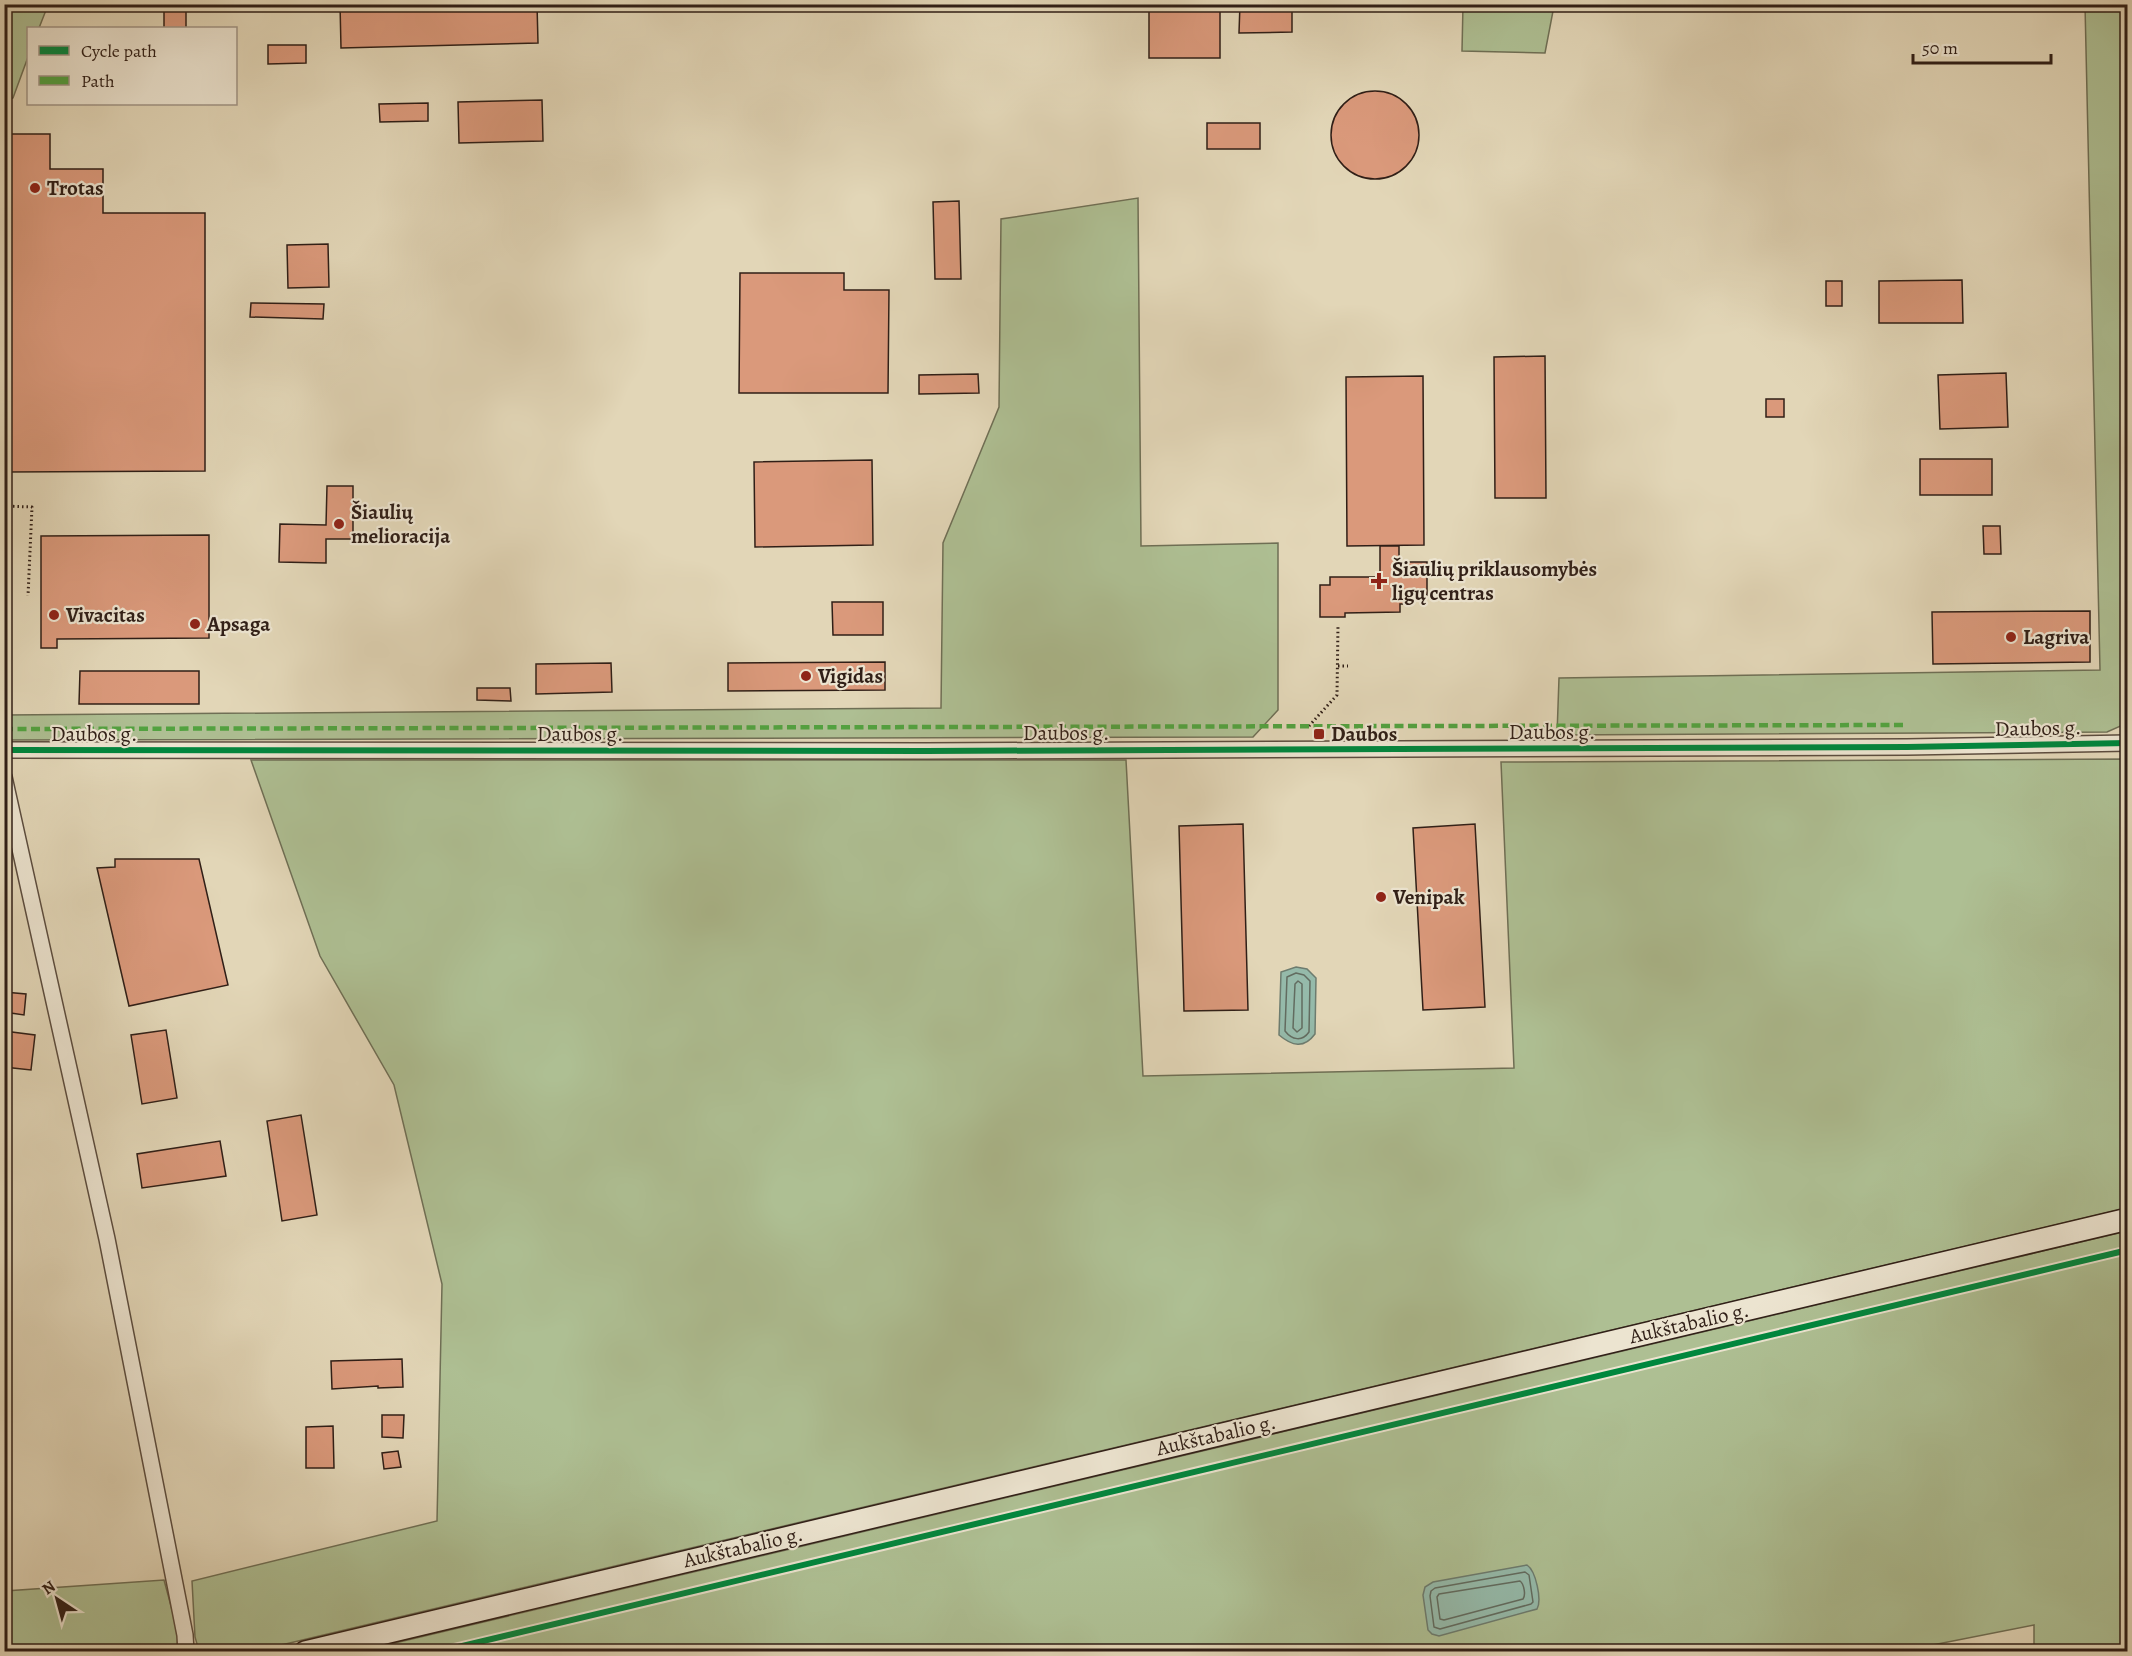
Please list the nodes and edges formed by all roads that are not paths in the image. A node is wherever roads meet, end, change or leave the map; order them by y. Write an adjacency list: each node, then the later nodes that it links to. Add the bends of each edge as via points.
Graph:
1 (2127, 743): 2 (street, Daubos g., via 926,751)
2 (4, 750)
3 (4, 777): 5 (street, via 107,1239)
4 (2127, 1219): 6 (main road, Aukštabalio g.)
5 (186, 1652)
6 (305, 1652)

